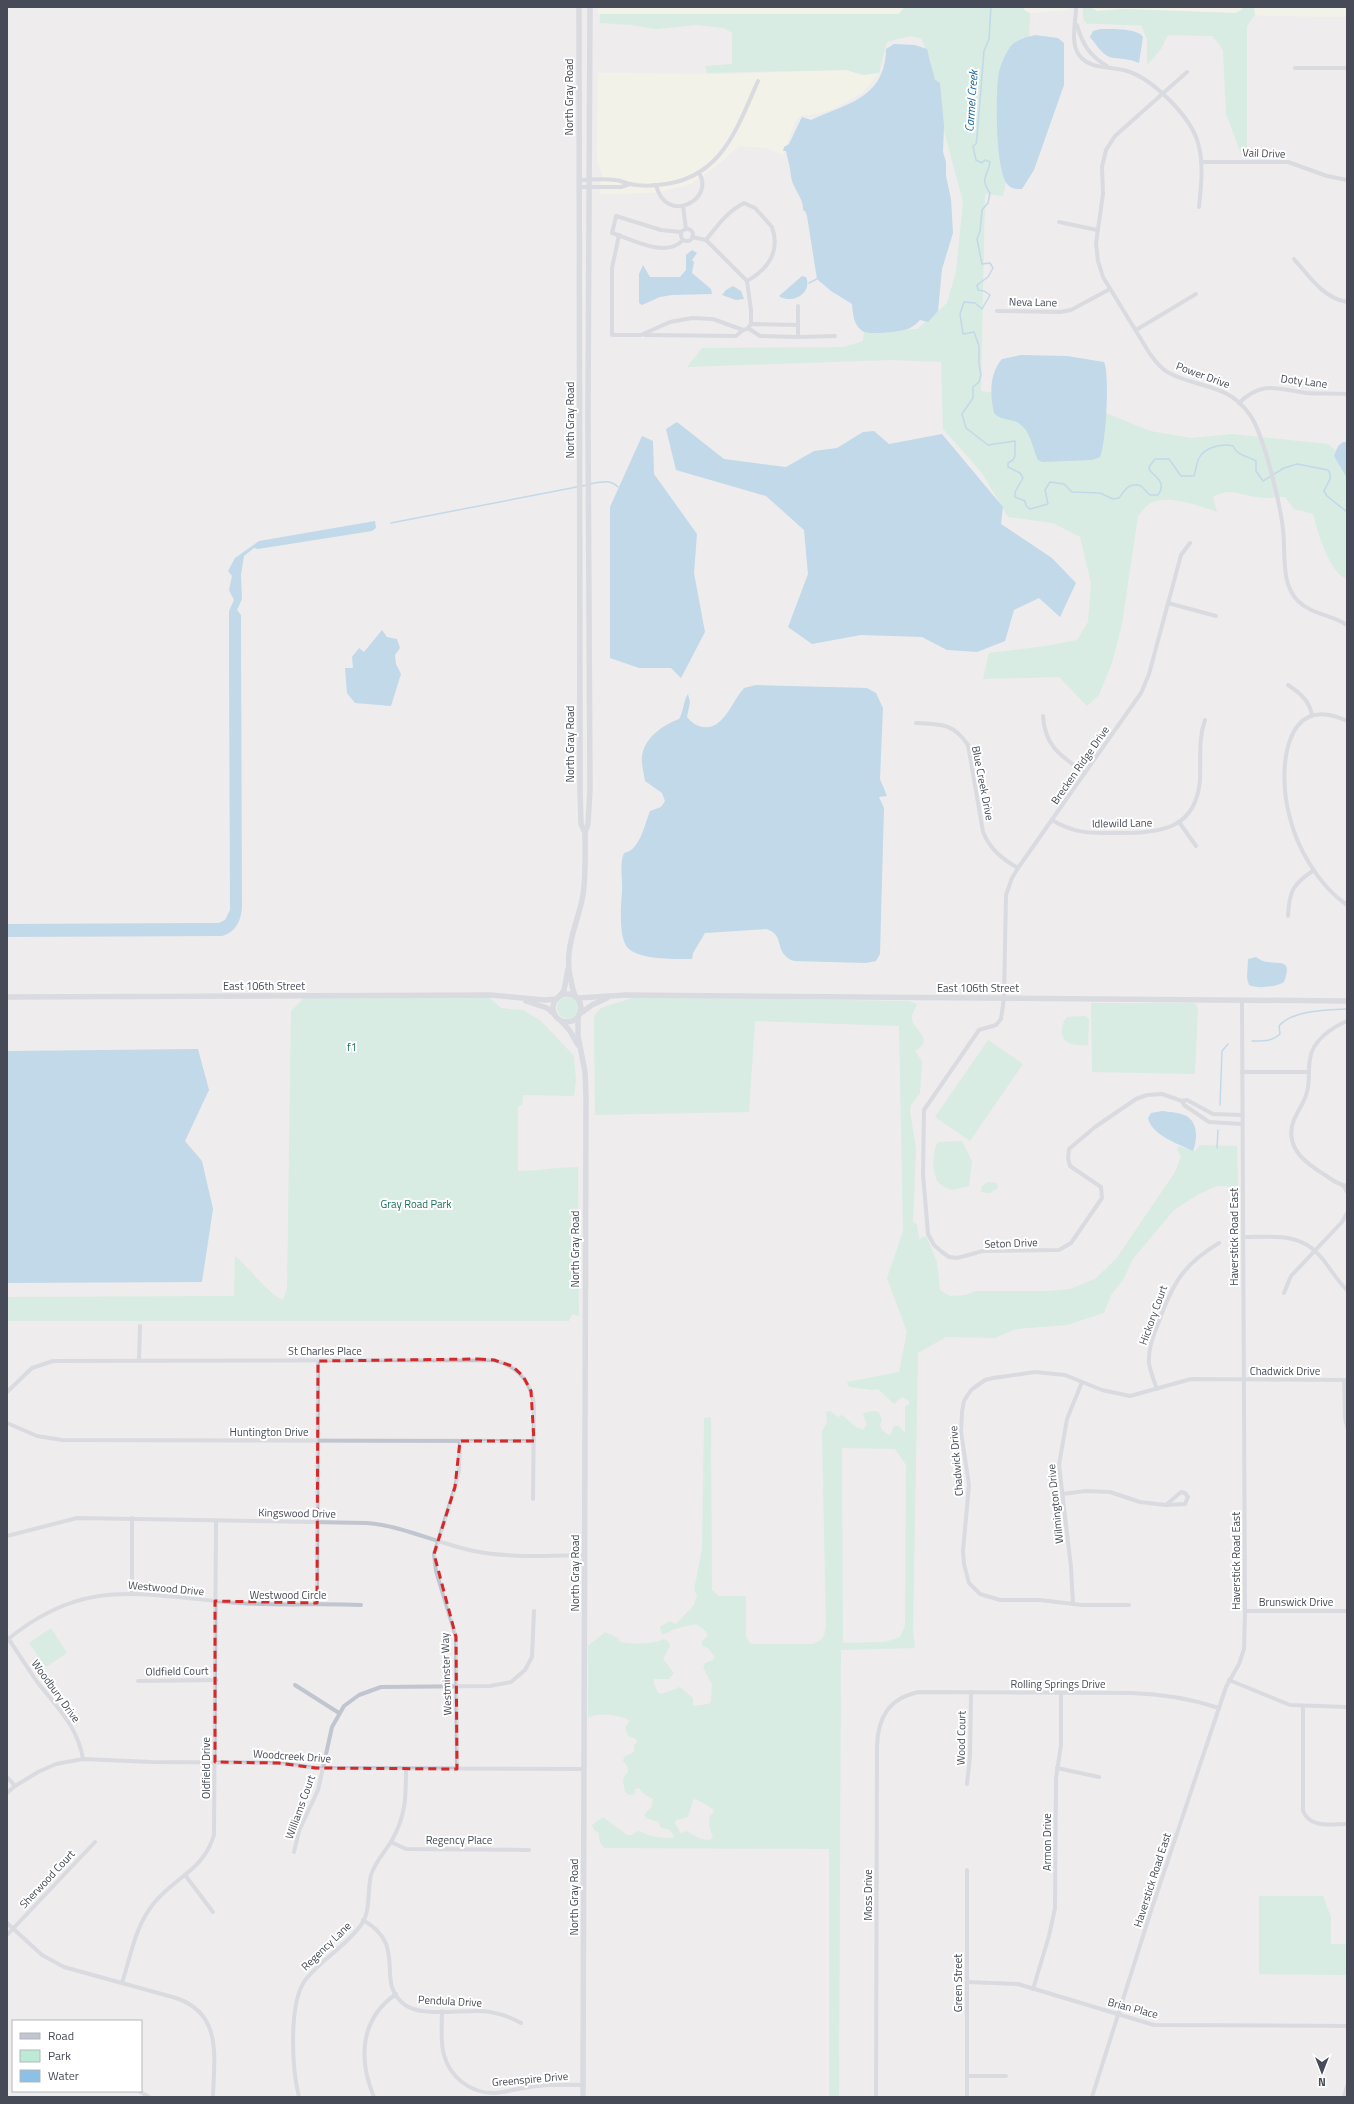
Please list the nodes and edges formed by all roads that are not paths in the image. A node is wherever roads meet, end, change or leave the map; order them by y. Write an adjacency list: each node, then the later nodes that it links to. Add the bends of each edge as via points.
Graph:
1 (579, 7): 13 (street, North Gray Road)
2 (590, 7): 14 (street, North Gray Road)
3 (1076, 7): 4 (street)
4 (1076, 21): 5 (street, via 1085,48); 5 (street, via 1075,48 1079,55 1090,64)
5 (1109, 67): 10 (street, via 1140,76)
6 (1295, 68): 7 (street)
7 (1347, 68)
8 (1187, 72): 10 (street, Power Drive)
9 (758, 81): 12 (street, via 722,152 712,164)
10 (1162, 94): 11 (street, via 1192,128); 24 (street, Power Drive, via 1115,136 1106,150 1102,167 1103,194)
11 (1201, 162): 15 (street, Vail Drive, via 1288,162 1327,176); 21 (street)
12 (699, 173): 17 (street, via 682,180); 20 (street, via 703,184 700,194)
13 (579, 180): 14 (street); 18 (street, North Gray Road)
14 (590, 180): 16 (street, via 613,180); 19 (street, North Gray Road)
15 (1347, 180)
16 (630, 184): 17 (street); 19 (street, via 621,188)
17 (656, 185): 20 (street, via 663,201)
18 (578, 187): 19 (street); 59 (street, North Gray Road, via 580,797 581,824)
19 (590, 187): 59 (street, North Gray Road, via 590,790)
20 (684, 206): 23 (street)
21 (1199, 207)
22 (1059, 222): 24 (street)
23 (686, 229): 25 (street); 27 (street, via 692,232)
24 (1097, 230): 32 (street, Power Drive, via 1098,261)
25 (681, 232): 26 (street, via 661,230 616,216 612,233); 28 (street)
26 (619, 236): 28 (street, via 662,248 677,246); 41 (street, via 612,268 612,334)
27 (692, 237): 28 (street); 29 (street)
28 (683, 240)
29 (706, 240): 31 (street); 31 (street, via 739,205 744,203 755,208 774,231 773,257)
30 (1294, 259): 34 (street, via 1323,292)
31 (746, 282): 38 (street, via 751,310)
32 (1110, 289): 36 (street, Neva Lane, via 1071,310); 40 (street, Power Drive)
33 (1196, 294): 40 (street)
34 (1347, 302)
35 (798, 306): 37 (street)
36 (997, 311)
37 (798, 325): 38 (street); 43 (street)
38 (749, 326): 39 (street); 43 (street, via 760,336)
39 (743, 330): 41 (street, via 736,336); 41 (street, via 713,319 692,318 670,322)
40 (1136, 330): 45 (street, Power Drive, via 1158,365 1169,373 1223,390)
41 (641, 336)
42 (835, 336): 43 (street)
43 (798, 337)
44 (1347, 394): 45 (street, Doty Lane, via 1308,393 1274,387 1254,391)
45 (1239, 402): 49 (street, Power Drive, via 1256,426 1267,461 1283,529 1286,576 1293,594 1309,609)
46 (1190, 543): 47 (street, Brecken Ridge Drive, via 1181,555)
47 (1168, 603): 48 (street); 56 (street, Brecken Ridge Drive, via 1141,693)
48 (1216, 616)
49 (1347, 625)
50 (1288, 685): 51 (street, via 1304,698)
51 (1312, 715): 54 (street, via 1328,714); 62 (street, via 1298,724 1290,736 1285,776 1288,814 1294,832)
52 (1043, 716): 56 (street, via 1044,729 1052,746 1063,758)
53 (1205, 720): 58 (street, Idlewild Lane, via 1200,736 1198,794 1189,813)
54 (1347, 720)
55 (916, 723): 61 (street, Blue Creek Drive, via 948,726 968,745 983,832 996,852)
56 (1085, 773): 57 (street, Brecken Ridge Drive)
57 (1052, 820): 58 (street, Idlewild Lane, via 1066,828 1088,832 1152,832); 61 (street, Brecken Ridge Drive)
58 (1179, 822): 60 (street)
59 (585, 833): 65 (street, North Gray Road, via 584,890 570,941)
60 (1196, 846)
61 (1018, 868): 71 (street, Brecken Ridge Drive, via 1006,895)
62 (1314, 870): 63 (street, via 1330,890); 64 (street, via 1301,879 1290,892)
63 (1347, 905)
64 (1288, 916)
65 (568, 969): 69 (street, North Gray Road, via 564,990); 70 (street, North Gray Road, via 572,990)
66 (7, 997): 68 (street, East 106th Street, via 490,995)
67 (610, 997): 70 (street, East 106th Street); 71 (street, East 106th Street, via 626,995); 75 (street, East 106th Street, via 592,1005)
68 (520, 998): 69 (street, East 106th Street); 74 (street, East 106th Street, via 547,1008)
69 (558, 998): 70 (street, via 565,994); 74 (street, via 553,1005)
70 (577, 998): 75 (street, via 581,1004)
71 (1004, 998): 72 (street, East 106th Street); 81 (street, Seton Drive, via 1000,1021 996,1025 979,1030 924,1110 923,1174 928,1234 934,1246 949,1257 964,1257 983,1251 1052,1251 1065,1247 1102,1198 1103,1192 1097,1183 1070,1166 1069,1149 1095,1127 1141,1097 1162,1094)
72 (1242, 1000): 73 (street, East 106th Street); 79 (street, Haverstick Road East)
73 (1347, 1001)
74 (554, 1015): 76 (street)
75 (580, 1016): 76 (street, via 571,1022); 78 (street, North Gray Road, via 577,1026)
76 (562, 1022): 78 (street, North Gray Road)
77 (1347, 1022): 80 (street, via 1333,1028 1317,1043 1311,1051)
78 (580, 1049): 113 (street, North Gray Road, via 586,1091)
79 (1242, 1072): 80 (street); 82 (street, Haverstick Road East)
80 (1308, 1072): 84 (street, via 1306,1097 1291,1127 1294,1145 1307,1164)
81 (1182, 1101): 82 (street, Seton Drive, via 1187,1100 1213,1114); 83 (street, Seton Drive, via 1209,1122)
82 (1242, 1115): 83 (street, Haverstick Road East)
83 (1242, 1124): 87 (street, Haverstick Road East)
84 (1346, 1186): 85 (street)
85 (1347, 1192)
86 (1347, 1213): 89 (street)
87 (1243, 1237): 89 (street, via 1294,1238); 95 (street, Haverstick Road East)
88 (1219, 1243): 98 (street, Hickory Court, via 1199,1255 1175,1282 1168,1297 1149,1353 1149,1363)
89 (1315, 1251): 90 (street); 91 (street, via 1291,1276)
90 (1347, 1290)
91 (1284, 1293)
92 (140, 1326): 93 (street)
93 (139, 1360): 94 (street, St Charles Place); 99 (street, St Charles Place, via 53,1361 32,1368)
94 (318, 1360): 102 (street); 104 (street, St Charles Place, via 503,1362 523,1376 531,1391 534,1405)
95 (1244, 1380): 96 (street, Chadwick Drive); 98 (street, Chadwick Drive, via 1191,1379); 121 (street, Haverstick Road East)
96 (1345, 1380): 101 (street)
97 (1082, 1382): 98 (street, Chadwick Drive, via 1130,1396); 105 (street, Wilmington Drive, via 1067,1419 1061,1446 1059,1465); 117 (street, Chadwick Drive, via 1065,1375 1042,1372 993,1378 979,1384 967,1396 962,1412 961,1432 968,1485 964,1564 969,1583 980,1594 992,1599)
98 (1157, 1389)
99 (7, 1392)
100 (7, 1423): 102 (street, Huntington Drive, via 37,1436 62,1440)
101 (1347, 1428)
102 (318, 1441): 103 (street, Huntington Drive); 110 (street)
103 (460, 1441): 104 (street, Huntington Drive); 112 (street, Westminster Way, via 459,1470)
104 (534, 1441): 106 (street, St Charles Place)
105 (1062, 1494): 107 (street, via 1110,1492 1140,1502); 117 (street, Wilmington Drive)
106 (533, 1499)
107 (1166, 1505): 107 (street, via 1185,1504 1188,1497 1181,1492)
108 (132, 1518): 109 (street, Kingswood Drive); 111 (street, Kingswood Drive, via 76,1518); 114 (street)
109 (216, 1521): 110 (street, Kingswood Drive); 115 (street, Oldfield Drive)
110 (317, 1523): 112 (street, Kingswood Drive, via 381,1524); 116 (street)
111 (7, 1536)
112 (437, 1541): 113 (street, Kingswood Drive, via 475,1552 494,1554); 128 (street, Westminster Way, via 435,1566 456,1637)
113 (585, 1555): 142 (street, North Gray Road)
114 (132, 1593): 115 (street, Westwood Drive); 123 (street, Westwood Drive, via 102,1595 64,1604)
115 (215, 1601): 116 (street, Westwood Circle); 124 (street, Oldfield Drive)
116 (317, 1603): 118 (street, Westwood Circle)
117 (1073, 1604): 119 (street, Chadwick Drive)
118 (361, 1605)
119 (1129, 1605)
120 (534, 1611): 128 (street, via 532,1657 518,1677 501,1685)
121 (1245, 1611): 122 (street, Brunswick Drive); 125 (street, Haverstick Road East, via 1244,1649 1239,1664)
122 (1347, 1611)
123 (7, 1638): 136 (street, Woodbury Drive, via 74,1729)
124 (216, 1680): 126 (street, Oldfield Court); 137 (street, Oldfield Drive)
125 (1229, 1680): 132 (street, via 1282,1702); 134 (street, Haverstick Road East)
126 (138, 1681)
127 (295, 1685): 135 (street)
128 (457, 1687): 135 (street, via 381,1688 359,1695); 141 (street, Westminster Way)
129 (970, 1692): 130 (street, Rolling Springs Drive); 131 (street, Rolling Springs Drive, via 919,1692); 145 (street, Wood Court, via 970,1756)
130 (1061, 1693): 134 (street, Rolling Springs Drive, via 1160,1694 1190,1699); 139 (street, Armon Drive, via 1061,1745)
131 (898, 1700): 176 (street, Moss Drive, via 885,1713 878,1730)
132 (1303, 1706): 133 (street); 148 (street, via 1303,1812 1316,1824)
133 (1347, 1707)
134 (1219, 1708): 165 (street, Haverstick Road East)
135 (339, 1713): 138 (street, Williams Court, via 328,1738)
136 (83, 1759): 137 (street, Woodcreek Drive); 146 (street, Woodcreek Drive, via 56,1764)
137 (215, 1762): 138 (street, Woodcreek Drive, via 278,1763); 154 (street, Oldfield Drive, via 214,1835 204,1858)
138 (323, 1768): 140 (street, Woodcreek Drive); 152 (street, Williams Court, via 318,1790 297,1837)
139 (1057, 1768): 144 (street); 162 (street, Armon Drive, via 1055,1908)
140 (406, 1769): 141 (street, Woodcreek Drive); 150 (street, Regency Lane, via 405,1809)
141 (457, 1769): 142 (street, Woodcreek Drive)
142 (584, 1769): 170 (street, North Gray Road)
143 (7, 1777): 146 (street)
144 (1099, 1777)
145 (967, 1784)
146 (15, 1786): 147 (street, Woodcreek Drive)
147 (7, 1794)
148 (1347, 1824)
149 (95, 1842): 158 (street, Sherwood Court)
150 (391, 1842): 151 (street, Regency Place, via 411,1849); 156 (street, Regency Lane, via 374,1869)
151 (529, 1850)
152 (294, 1852)
153 (968, 1870): 160 (street, Green Street)
154 (185, 1875): 155 (street); 161 (street, Oldfield Drive, via 164,1892 146,1915 133,1943)
155 (213, 1912)
156 (363, 1920): 163 (street, via 375,1926 385,1938 389,1949 390,1980); 173 (street, Regency Lane, via 350,1938 306,1979 298,1993 294,2050)
157 (7, 1923): 158 (street)
158 (13, 1929): 159 (street, Sherwood Court); 161 (street, via 42,1955 58,1964)
159 (7, 1935)
160 (967, 1982): 162 (street, Brian Place, via 1006,1982); 168 (street, Green Street)
161 (122, 1983): 172 (street, via 187,2001 204,2015 213,2039)
162 (1033, 1989): 165 (street, Brian Place)
163 (396, 1994): 164 (street, Pendula Drive, via 414,2009); 174 (street, via 373,2016 366,2035 367,2078)
164 (442, 2011): 166 (street, Pendula Drive, via 488,2012 511,2017); 170 (street, Greenspire Drive, via 442,2043 446,2061 454,2074 470,2087 495,2093 541,2085)
165 (1117, 2014): 167 (street, Brian Place, via 1154,2025); 178 (street, Haverstick Road East)
166 (521, 2023)
167 (1347, 2026)
168 (967, 2076): 169 (street); 177 (street, Green Street)
169 (1006, 2076)
170 (583, 2084): 175 (street, North Gray Road)
171 (1347, 2086): 179 (street)
172 (213, 2097)
173 (299, 2097)
174 (374, 2097)
175 (583, 2097)
176 (876, 2097)
177 (967, 2097)
178 (1092, 2097)
179 (1344, 2097)

